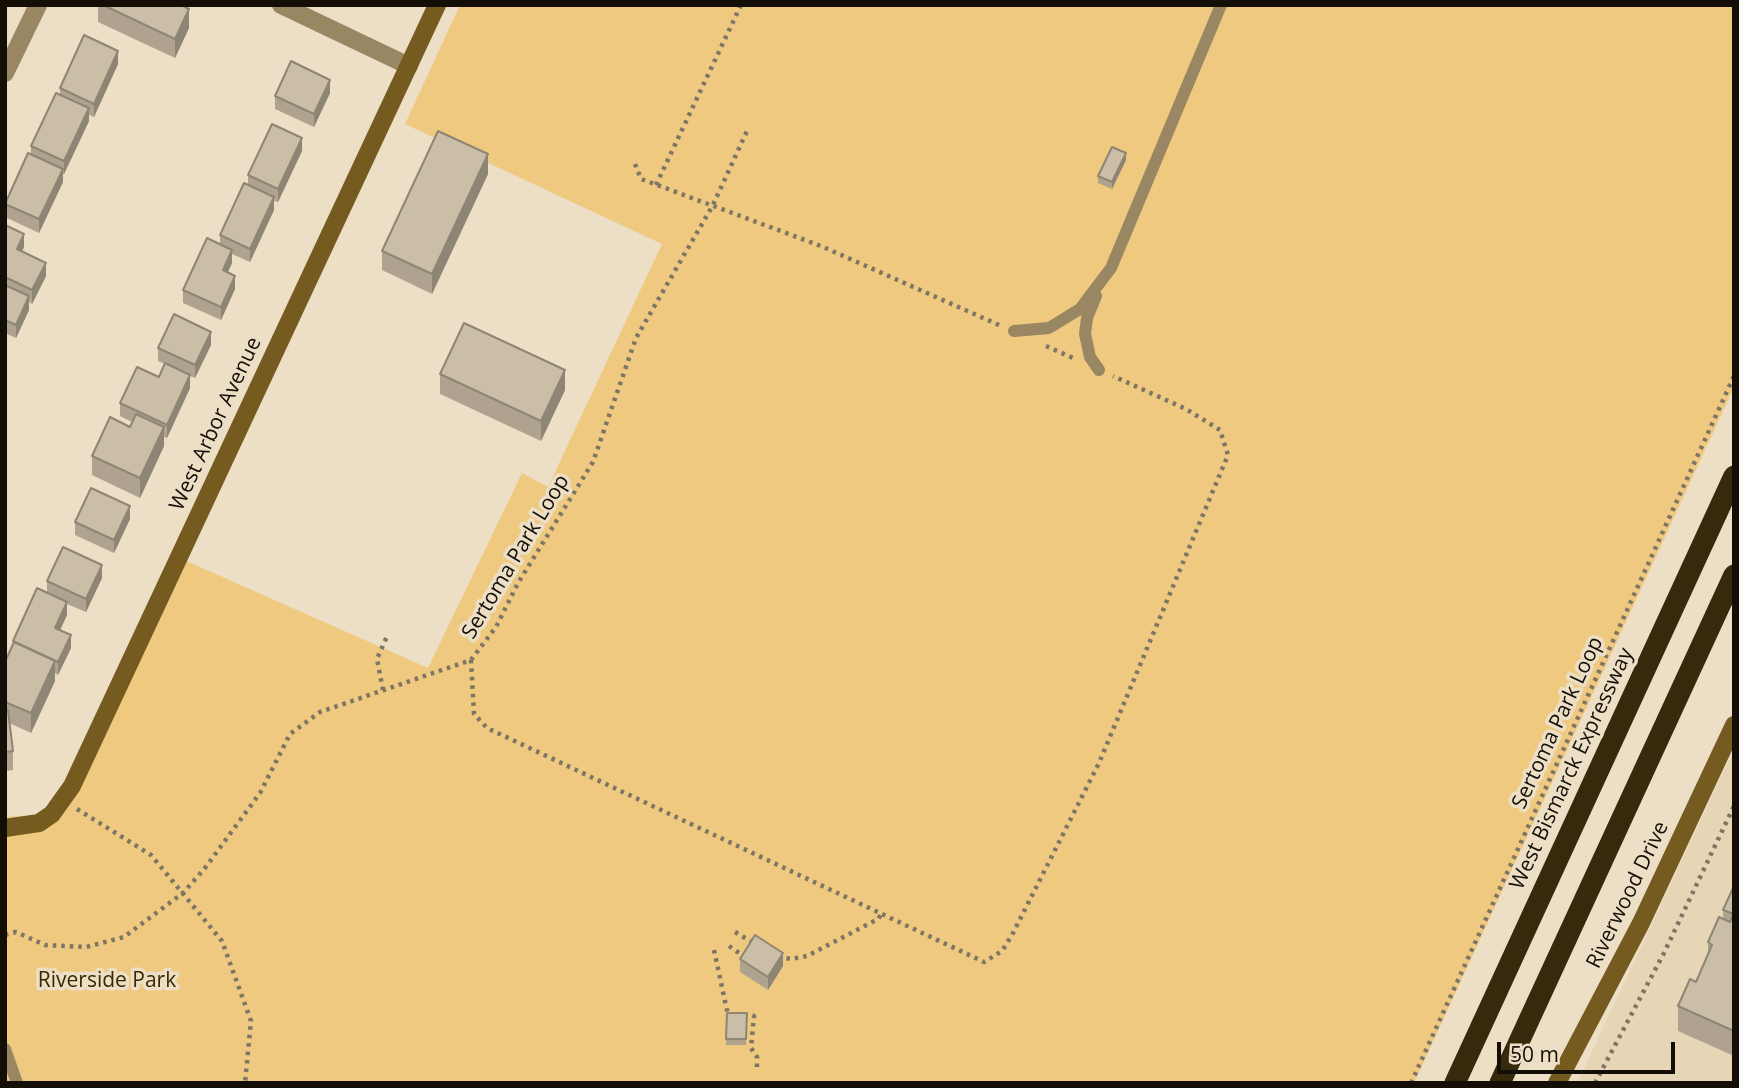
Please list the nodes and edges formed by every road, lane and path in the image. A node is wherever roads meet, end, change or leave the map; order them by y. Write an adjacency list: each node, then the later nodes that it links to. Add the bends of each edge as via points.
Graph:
1 (38, 5): 7 (street)
2 (281, 5): 6 (street)
3 (438, 5): 6 (main road, West Arbor Avenue)
4 (741, 5): 10 (path)
5 (1221, 5): 12 (lane)
6 (409, 66): 22 (main road, West Arbor Avenue)
7 (5, 73)
8 (747, 131): 11 (path, Sertoma Park Loop)
9 (635, 164): 10 (path, via 641,179)
10 (656, 185): 11 (path)
11 (713, 205): 13 (path, via 821,246); 19 (path, Sertoma Park Loop, via 636,338 593,462)
12 (1111, 268): 13 (lane, via 1080,309 1049,328); 14 (lane, via 1087,318 1087,346)
13 (1014, 331): 14 (path)
14 (1099, 370): 26 (path, via 1186,409 1220,430 1228,455 1099,763 1002,951 984,962)
15 (1734, 376): 38 (path, Sertoma Park Loop)
16 (1734, 476): 39 (highway, West Bismarck Expressway)
17 (1734, 575): 40 (highway)
18 (388, 634): 20 (path, via 377,659)
19 (471, 660): 20 (path, Sertoma Park Loop); 26 (path, via 474,714 487,728)
20 (383, 690): 25 (path, Sertoma Park Loop, via 320,712 290,734 239,825)
21 (1734, 725): 41 (main road, Riverwood Drive, via 1641,923)
22 (63, 801): 24 (main road, West Arbor Avenue, via 39,822); 25 (path, via 151,855)
23 (1734, 806): 42 (path)
24 (5, 828)
25 (183, 893): 28 (path, Sertoma Park Loop, via 124,937 86,947 44,945 16,932); 37 (path, via 222,941 251,1021)
26 (882, 913): 32 (path, via 807,956 791,960)
27 (735, 932): 29 (path)
28 (5, 935)
29 (757, 945)
30 (729, 946): 33 (path)
31 (714, 950): 35 (path, via 729,1015 754,1016 751,1048 757,1057)
32 (769, 952)
33 (748, 959)
34 (5, 1049): 36 (lane)
35 (757, 1072)
36 (17, 1083)
37 (245, 1083)
38 (1411, 1083)
39 (1455, 1083)
40 (1500, 1083)
41 (1557, 1083)
42 (1595, 1083)

